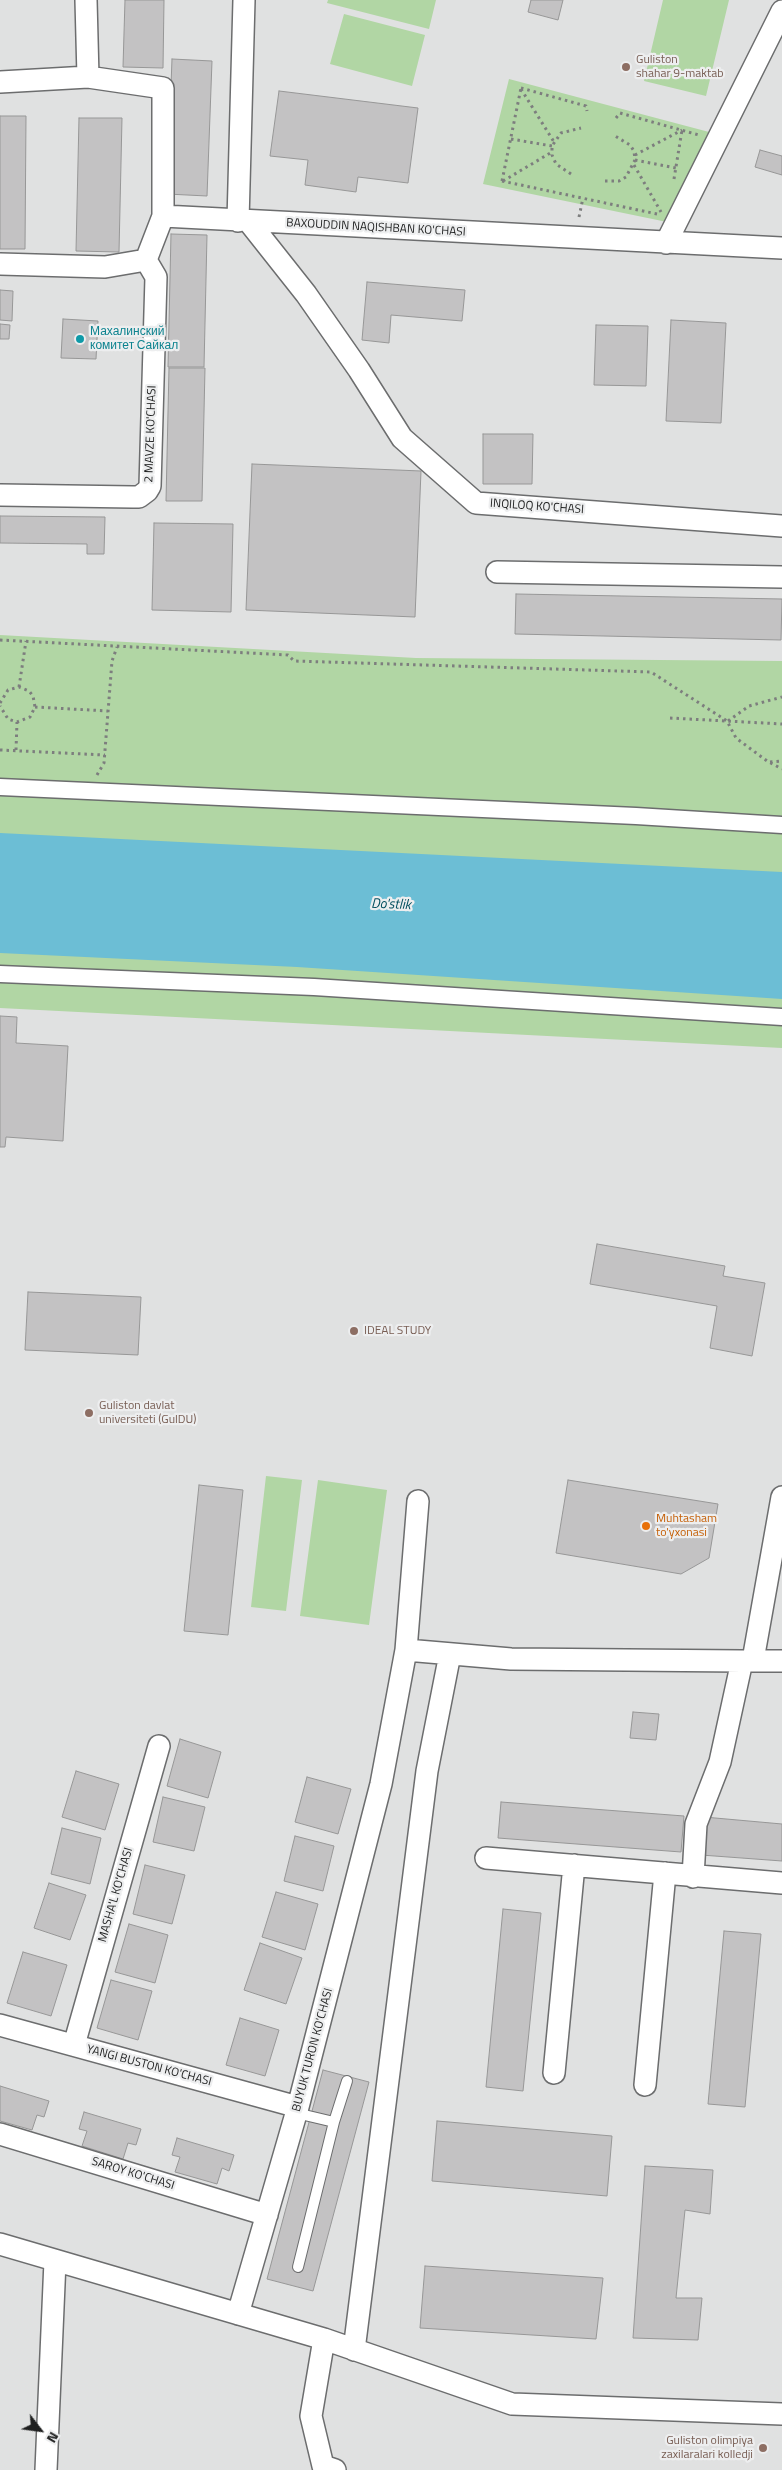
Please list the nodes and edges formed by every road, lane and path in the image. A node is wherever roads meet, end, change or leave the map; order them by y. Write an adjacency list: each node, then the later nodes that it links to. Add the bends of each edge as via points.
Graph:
1 (86, 0): 4 (street)
2 (244, 0): 25 (street)
3 (782, 11): 13 (street)
4 (88, 77): 5 (street); 24 (street, via 163,88)
5 (0, 82)
6 (521, 88): 7 (path, via 586,106); 12 (path); 14 (path)
7 (588, 111)
8 (616, 118): 10 (path, via 620,113)
9 (581, 128): 14 (path, via 561,133)
10 (682, 130): 13 (path); 16 (path); 19 (path)
11 (615, 136): 16 (path, via 630,144)
12 (511, 138): 14 (path); 21 (path)
13 (717, 140): 26 (street)
14 (553, 144): 15 (path)
15 (552, 152): 20 (path, via 556,164); 21 (path)
16 (635, 155): 17 (path)
17 (635, 160): 18 (path); 19 (path)
18 (634, 164): 21 (path, via 663,216); 22 (path, via 626,177 619,181)
19 (676, 168): 23 (path)
20 (571, 174)
21 (502, 181)
22 (605, 181)
23 (673, 187)
24 (163, 216): 25 (street, BAXOUDDIN NAQISHBAN KO'CHASI); 28 (street)
25 (244, 221): 26 (street, BAXOUDDIN NAQISHBAN KO'CHASI); 31 (street, INQILOQ KO'CHASI, via 306,294 402,438 476,503)
26 (666, 242): 27 (street, BAXOUDDIN NAQISHBAN KO'CHASI)
27 (782, 248)
28 (146, 260): 29 (street, via 105,267); 30 (street, 2 MAVZE KO'CHASI, via 156,277 150,486 147,491 139,497)
29 (0, 264)
30 (0, 495)
31 (782, 526)
32 (497, 572): 33 (street)
33 (782, 577)
34 (0, 640): 35 (path)
35 (26, 642): 36 (path); 37 (path)
36 (118, 647): 41 (path, via 112,661); 43 (path, via 288,655 294,661 651,672)
37 (19, 687): 39 (path, via 8,690); 40 (path, via 33,696)
38 (782, 697): 43 (path, via 749,706)
39 (0, 704): 44 (path, via 8,719)
40 (35, 707): 41 (path); 44 (path, via 30,717)
41 (108, 711): 48 (path)
42 (670, 718): 43 (path)
43 (727, 721): 45 (path); 50 (path, via 736,738)
44 (18, 722): 47 (path)
45 (782, 724)
46 (0, 750): 47 (path)
47 (16, 750): 48 (path)
48 (105, 755): 53 (path)
49 (782, 761): 50 (path)
50 (769, 763): 51 (path)
51 (782, 769)
52 (0, 787): 53 (street)
53 (95, 792): 54 (street, via 626,815)
54 (782, 825)
55 (0, 974): 56 (street, via 343,988)
56 (782, 1017)
57 (782, 1497): 61 (street)
58 (418, 1501): 59 (street, BUYUK TURON KO'CHASI)
59 (406, 1650): 60 (street); 74 (street, BUYUK TURON KO'CHASI, via 381,1784)
60 (450, 1654): 61 (street, via 511,1659); 83 (street, via 427,1771)
61 (748, 1660): 62 (street); 67 (street, via 720,1762 696,1824)
62 (782, 1661)
63 (159, 1746): 70 (street, MASHA'L KO'CHASI)
64 (486, 1858): 65 (street)
65 (574, 1866): 66 (street); 71 (street)
66 (665, 1873): 67 (street); 73 (street)
67 (693, 1877): 68 (street)
68 (782, 1883)
69 (0, 2025): 70 (street, YANGI BUSTON KO'CHASI)
70 (74, 2045): 74 (street, YANGI BUSTON KO'CHASI)
71 (554, 2073)
72 (347, 2081): 75 (lane)
73 (645, 2085)
74 (297, 2110): 75 (lane); 77 (street, BUYUK TURON KO'CHASI)
75 (334, 2122): 80 (lane)
76 (0, 2134): 77 (street, SAROY KO'CHASI)
77 (267, 2215): 81 (street, BUYUK TURON KO'CHASI)
78 (0, 2244): 79 (street)
79 (55, 2261): 81 (street); 85 (street)
80 (298, 2268)
81 (238, 2314): 82 (street)
82 (324, 2339): 83 (street); 86 (street, via 311,2416 323,2466)
83 (354, 2350): 84 (street, via 512,2404)
84 (782, 2414)
85 (46, 2470)
86 (335, 2470)

